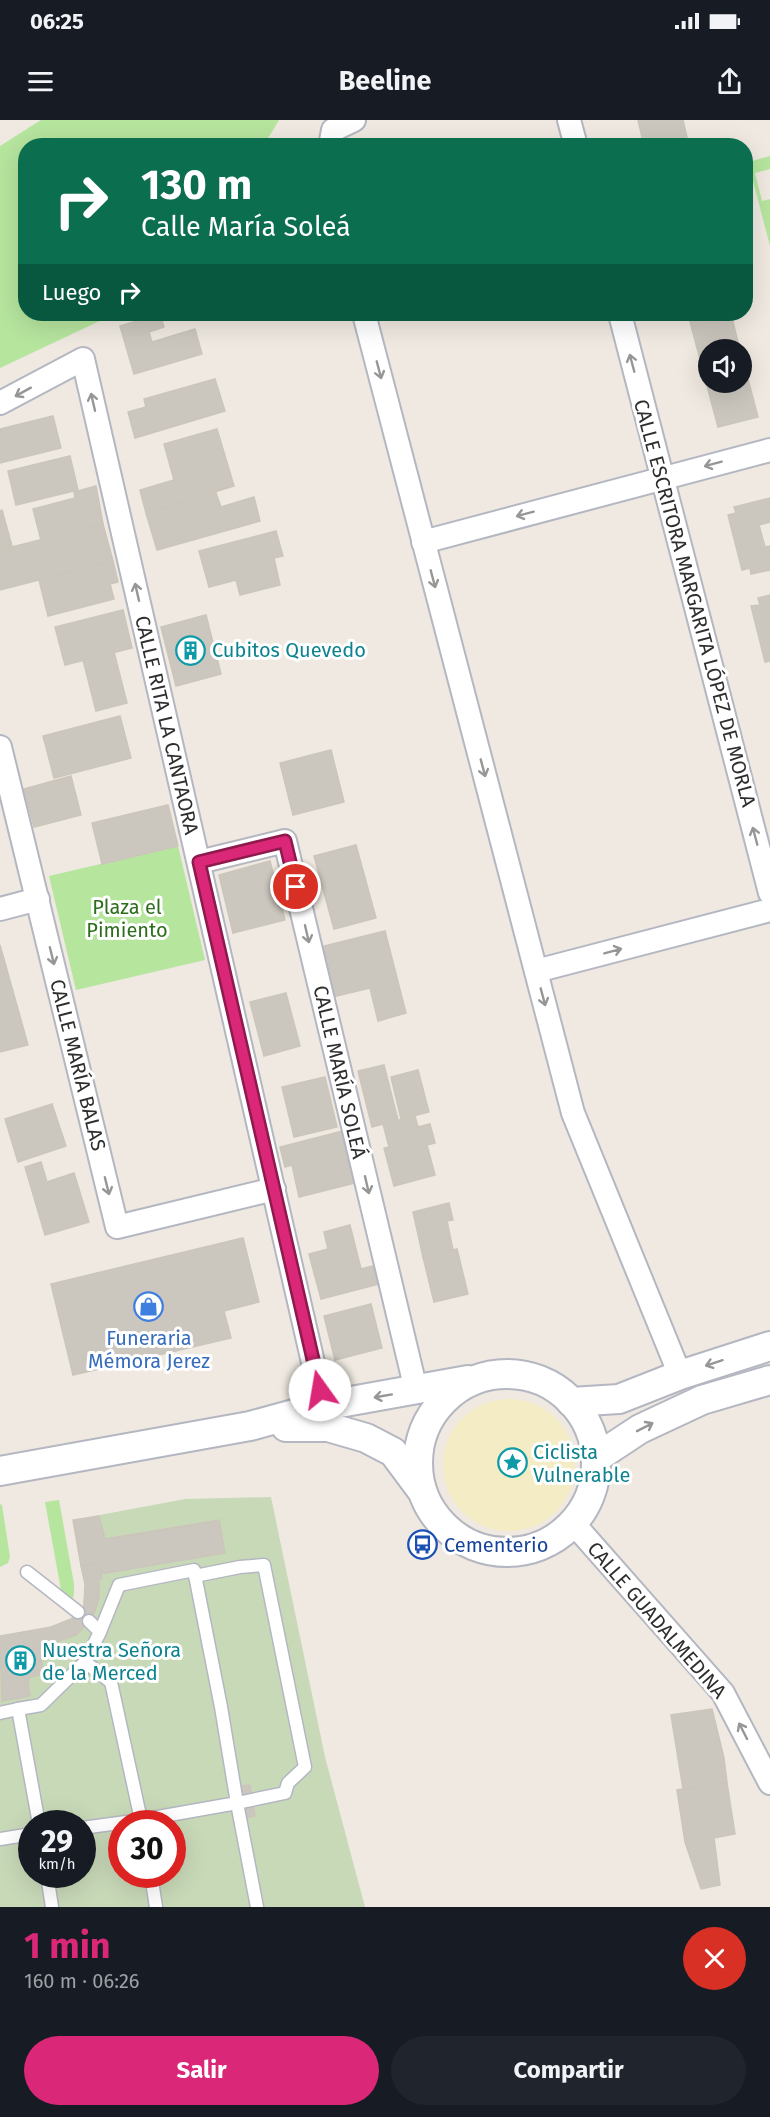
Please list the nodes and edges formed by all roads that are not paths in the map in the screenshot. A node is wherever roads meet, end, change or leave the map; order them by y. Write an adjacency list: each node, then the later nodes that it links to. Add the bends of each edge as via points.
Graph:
1 (354, 120): 3 (street)
2 (569, 120): 4 (street)
3 (331, 138)
4 (574, 138)
5 (366, 321): 10 (street, one-way to 10)
6 (622, 321): 9 (street, CALLE ESCRITORA MARGARITA LÓPEZ DE MORLA, one-way to 6)
7 (0, 403): 12 (street, CALLE RITA LA CANTAORA, one-way to 7, via 83,359)
8 (770, 450): 9 (street, one-way to 9)
9 (663, 478): 10 (street, one-way to 10); 13 (street, CALLE ESCRITORA MARGARITA LÓPEZ DE MORLA, one-way to 9)
10 (423, 542): 17 (street, one-way to 17)
11 (0, 747): 14 (street, CALLE MARÍA BALAS)
12 (199, 862): 18 (street, CALLE RITA LA CANTAORA); 23 (street, CALLE MARÍA SOLEÁ, one-way to 23, via 285,841)
13 (770, 893)
14 (38, 899): 15 (street); 18 (street, CALLE MARÍA BALAS, one-way to 18, via 117,1227)
15 (0, 909)
16 (770, 910): 17 (street, one-way to 16)
17 (536, 971): 20 (street, one-way to 20, via 573,1113)
18 (274, 1189): 25 (street, CALLE RITA LA CANTAORA)
19 (770, 1346): 20 (street, one-way to 20)
20 (680, 1375): 24 (street, via 619,1399)
21 (482, 1377): 23 (street); 24 (street, via 532,1378); 29 (street, via 456,1390 426,1426 419,1447)
22 (770, 1380): 27 (street, one-way to 22, via 640,1429 702,1400)
23 (416, 1390): 25 (street, one-way to 25)
24 (571, 1402): 27 (street, via 589,1429)
25 (323, 1406): 26 (street)
26 (250, 1426): 28 (street); 29 (street, via 328,1427 366,1438 393,1452)
27 (596, 1458): 30 (street, via 592,1490)
28 (0, 1471)
29 (422, 1492): 30 (street, via 450,1533 486,1550 533,1548 558,1536)
30 (573, 1523): 39 (street, CALLE GUADALMEDINA, one-way to 30, via 723,1693)
31 (27, 1572): 33 (lane)
32 (195, 1576): 35 (lane, via 194,1570 119,1586); 40 (lane); 40 (lane, via 264,1565 305,1767 288,1783 285,1793)
33 (78, 1612)
34 (89, 1621): 35 (lane)
35 (100, 1632): 36 (lane)
36 (85, 1662): 37 (lane, via 40,1705); 42 (lane, via 111,1682)
37 (18, 1710): 38 (lane); 41 (lane)
38 (0, 1713)
39 (770, 1784)
40 (237, 1803): 43 (lane); 50 (lane)
41 (36, 1810)
42 (138, 1810)
43 (186, 1813)
44 (18, 1836): 45 (lane)
45 (0, 1839)
46 (49, 1888): 48 (lane)
47 (153, 1888): 49 (lane)
48 (52, 1907)
49 (156, 1907)
50 (257, 1907)

